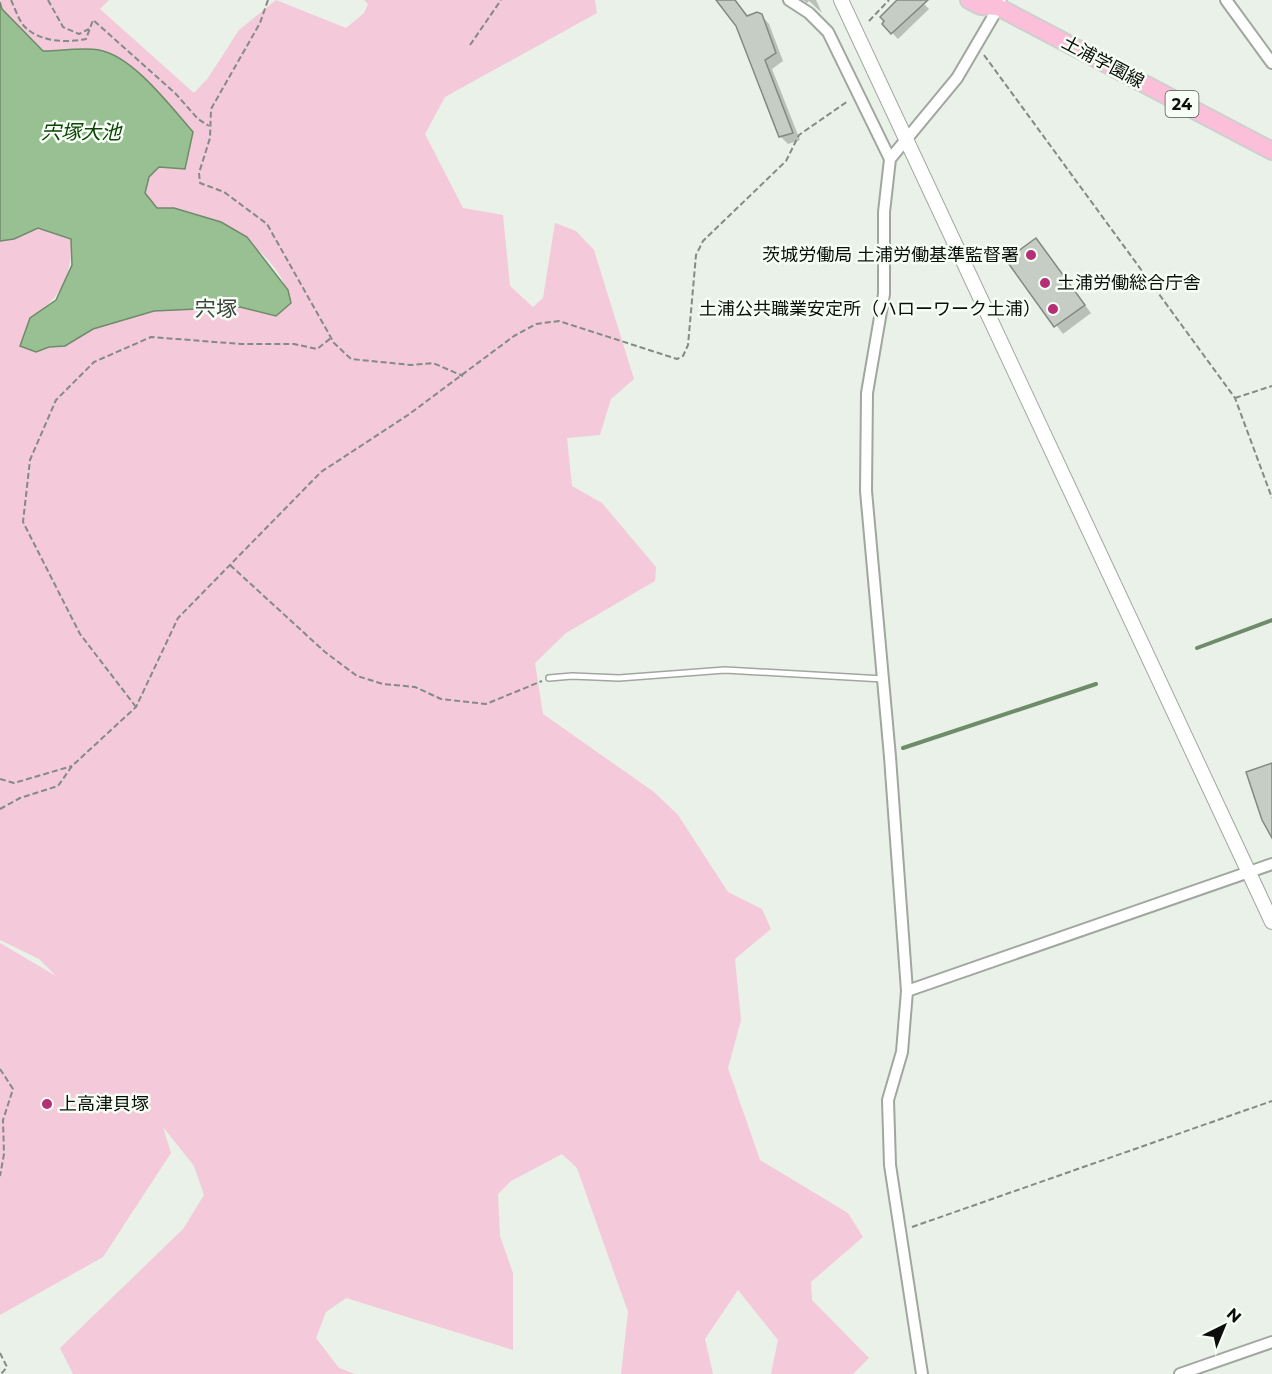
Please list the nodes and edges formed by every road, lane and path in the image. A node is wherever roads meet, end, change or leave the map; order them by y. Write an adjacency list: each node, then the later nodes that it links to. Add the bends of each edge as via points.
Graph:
1 (11, 0): 12 (path, via 24,26 40,36 68,42 86,39)
2 (48, 0): 12 (path, via 63,27 79,34)
3 (268, 0): 17 (path, via 260,23 211,109)
4 (501, 0): 13 (path)
5 (789, 0): 16 (street, via 828,32)
6 (841, 0): 18 (street)
7 (889, 0): 11 (path)
8 (969, 0): 10 (main road, 土浦学園線 / 24, via 981,6)
9 (1226, 0): 15 (street)
10 (998, 2): 14 (street); 19 (main road, 土浦学園線 / 24)
11 (869, 21)
12 (89, 29): 17 (path, via 93,20)
13 (470, 45)
14 (978, 47): 18 (street, via 957,78); 24 (path)
15 (1272, 63)
16 (861, 96): 20 (street); 22 (path, via 849,100 799,135 786,161 703,241 696,255 688,345 683,356 677,359 559,321 536,324 514,336)
17 (209, 126): 21 (path, via 200,183 224,192 267,224)
18 (905, 138): 20 (street); 34 (street)
19 (1272, 151)
20 (890, 159): 28 (street, via 884,212 884,294 867,393 864,464)
21 (331, 338): 22 (path, via 351,359 411,365 433,363); 29 (path, via 317,349 294,344 151,337 94,362 56,400 30,460 23,522 80,634)
22 (463, 376): 26 (path, via 321,472)
23 (1272, 386): 24 (path)
24 (1235, 398): 25 (path)
25 (1272, 498)
26 (230, 565): 27 (path, via 357,676 383,684 415,687 441,699 486,704); 29 (path, via 178,618)
27 (549, 678): 28 (lane, via 619,678 725,670)
28 (884, 679): 36 (street)
29 (136, 707): 30 (path)
30 (72, 766): 31 (path, via 14,783); 32 (path, via 58,786)
31 (0, 779)
32 (0, 809)
33 (1272, 864): 34 (street)
34 (1249, 872): 35 (street); 36 (street)
35 (1272, 922)
36 (907, 991): 40 (street, via 902,1052 888,1100 890,1165)
37 (0, 1069): 39 (path, via 12,1089 3,1120)
38 (1272, 1101): 40 (path)
39 (0, 1176)
40 (899, 1231): 44 (street)
41 (1272, 1342): 45 (street)
42 (0, 1353): 43 (path, via 7,1367)
43 (1, 1374)
44 (922, 1374)
45 (1179, 1374)

